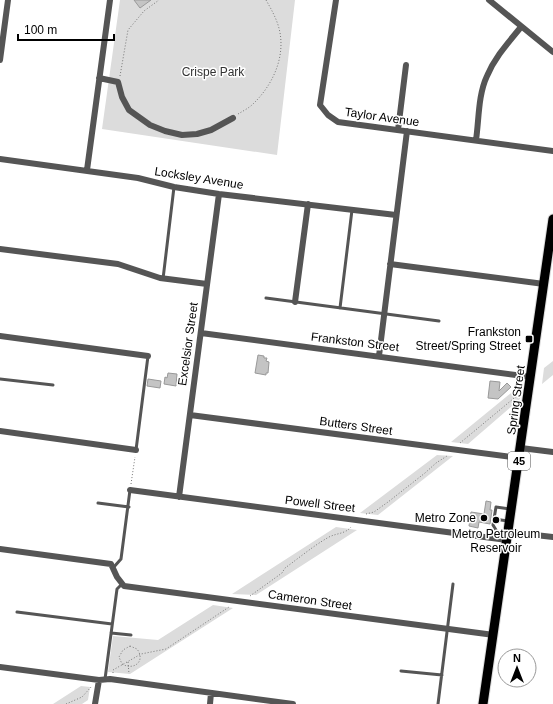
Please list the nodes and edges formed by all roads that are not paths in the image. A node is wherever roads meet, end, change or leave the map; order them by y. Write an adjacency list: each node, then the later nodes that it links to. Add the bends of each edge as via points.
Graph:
1 (8, 0): 7 (street)
2 (110, 0): 9 (street)
3 (336, 0): 11 (street, Taylor Avenue, via 320,105 338,122)
4 (489, 0): 5 (street)
5 (521, 27): 6 (street); 13 (street, via 498,55 486,77)
6 (553, 52)
7 (0, 60)
8 (406, 65): 11 (street)
9 (99, 78): 10 (street, via 118,82 129,110 150,125 165,131 182,135 197,134 211,130); 16 (street)
10 (233, 118)
11 (398, 130): 12 (street, Taylor Avenue)
12 (407, 131): 13 (street, Taylor Avenue); 21 (street)
13 (476, 140): 14 (street, Taylor Avenue)
14 (553, 151)
15 (0, 158): 16 (street, Locksley Avenue)
16 (87, 170): 17 (street, Locksley Avenue)
17 (174, 187): 18 (street, Locksley Avenue); 25 (lane)
18 (219, 194): 19 (street, Locksley Avenue); 26 (street, Excelsior Street)
19 (308, 204): 20 (street, Locksley Avenue); 29 (street)
20 (352, 210): 21 (street, Locksley Avenue); 30 (lane)
21 (396, 215): 24 (street)
22 (553, 219): 27 (main road, Spring Street / 45)
23 (0, 249): 25 (street, via 118,264)
24 (390, 264): 27 (street); 31 (street)
25 (163, 279): 26 (street)
26 (207, 284): 33 (street, Excelsior Street)
27 (544, 284): 37 (main road, Spring Street / 45)
28 (266, 298): 29 (lane)
29 (295, 302): 30 (lane)
30 (340, 308): 31 (lane)
31 (385, 314): 32 (lane); 36 (street)
32 (439, 322)
33 (201, 333): 36 (street, Frankston Street); 40 (street, Excelsior Street)
34 (0, 336): 35 (street)
35 (148, 356): 43 (lane)
36 (379, 356): 37 (street, Frankston Street)
37 (531, 377): 42 (main road, Spring Street / 45)
38 (0, 379): 39 (lane)
39 (53, 385)
40 (190, 415): 45 (street, Butters Street); 47 (street, Excelsior Street)
41 (0, 431): 43 (street)
42 (521, 448): 44 (street); 45 (main road, Spring Street / 45)
43 (136, 450)
44 (553, 452)
45 (519, 458): 50 (main road, Spring Street / 45)
46 (130, 490): 47 (street, Powell Street); 49 (lane)
47 (179, 497): 56 (street, Powell Street)
48 (98, 503): 49 (lane)
49 (128, 507): 58 (lane, via 122,559)
50 (512, 510): 51 (lane, via 496,507); 52 (main road, Spring Street / 45)
51 (494, 519): 52 (lane); 56 (lane)
52 (510, 522): 54 (main road, Spring Street / 45)
53 (553, 533): 55 (lane)
54 (508, 536): 55 (street, Powell Street); 56 (street, Powell Street); 66 (main road, Spring Street / 45)
55 (553, 536)
56 (495, 538)
57 (0, 549): 58 (street, via 111,564)
58 (113, 568): 60 (street)
59 (453, 584): 63 (lane)
60 (123, 585): 62 (lane, via 117,589); 63 (street, Cameron Street)
61 (17, 612): 62 (lane)
62 (112, 624): 64 (lane)
63 (447, 629): 66 (street, Cameron Street); 69 (lane)
64 (111, 634): 65 (lane); 70 (lane)
65 (131, 635)
66 (494, 635): 76 (main road, Spring Street / 45)
67 (0, 667): 70 (street)
68 (401, 671): 69 (lane)
69 (442, 676): 75 (lane)
70 (102, 680): 71 (street); 72 (street)
71 (211, 693): 73 (street); 74 (street)
72 (95, 704)
73 (210, 704)
74 (293, 704)
75 (438, 704)
76 (486, 704)

